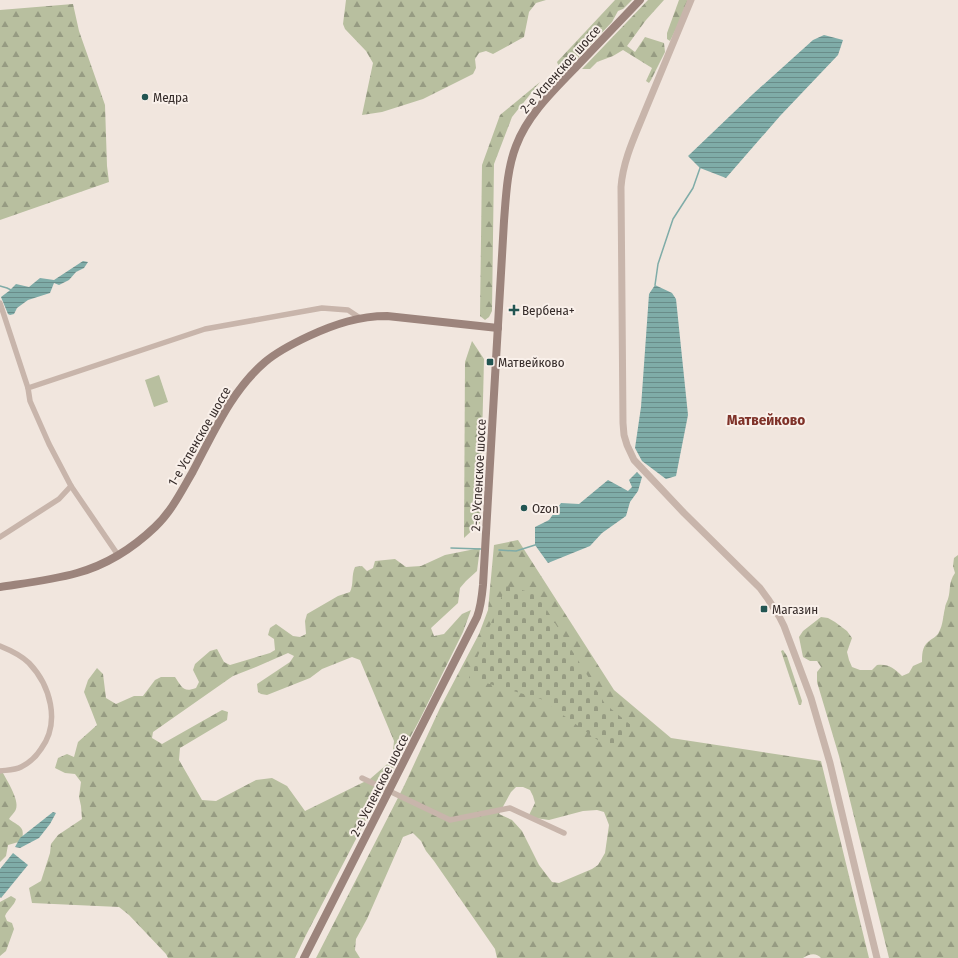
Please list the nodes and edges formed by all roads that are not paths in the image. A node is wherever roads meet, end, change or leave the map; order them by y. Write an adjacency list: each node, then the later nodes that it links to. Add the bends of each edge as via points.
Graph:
1 (640, 0): 5 (main road, 2-е Успенское шоссе, via 556,88 525,126 519,138 511,160 506,189)
2 (691, 0): 17 (street, via 641,120 622,175 626,445 634,460 646,473 752,579 781,620 811,698 830,763)
3 (0, 302): 6 (street)
4 (360, 318): 5 (main road, 1-е Успенское шоссе, via 387,316); 6 (street, via 348,310 322,308 205,329); 9 (main road, 1-е Успенское шоссе, via 304,338 259,368 238,392 169,511 155,527)
5 (498, 328): 14 (main road, 2-е Успенское шоссе, via 483,585 478,617)
6 (28, 388): 7 (street, via 30,401)
7 (71, 486): 8 (street, via 60,499); 9 (street)
8 (0, 537)
9 (118, 555): 10 (main road, 1-е Успенское шоссе, via 77,573)
10 (0, 588)
11 (0, 646): 12 (street, via 28,661 37,672 49,698 51,725 38,755 20,768)
12 (0, 771)
13 (362, 778): 14 (street)
14 (389, 791): 15 (street, via 450,820 510,808); 16 (main road, 2-е Успенское шоссе)
15 (564, 833)
16 (304, 958)
17 (878, 958)

